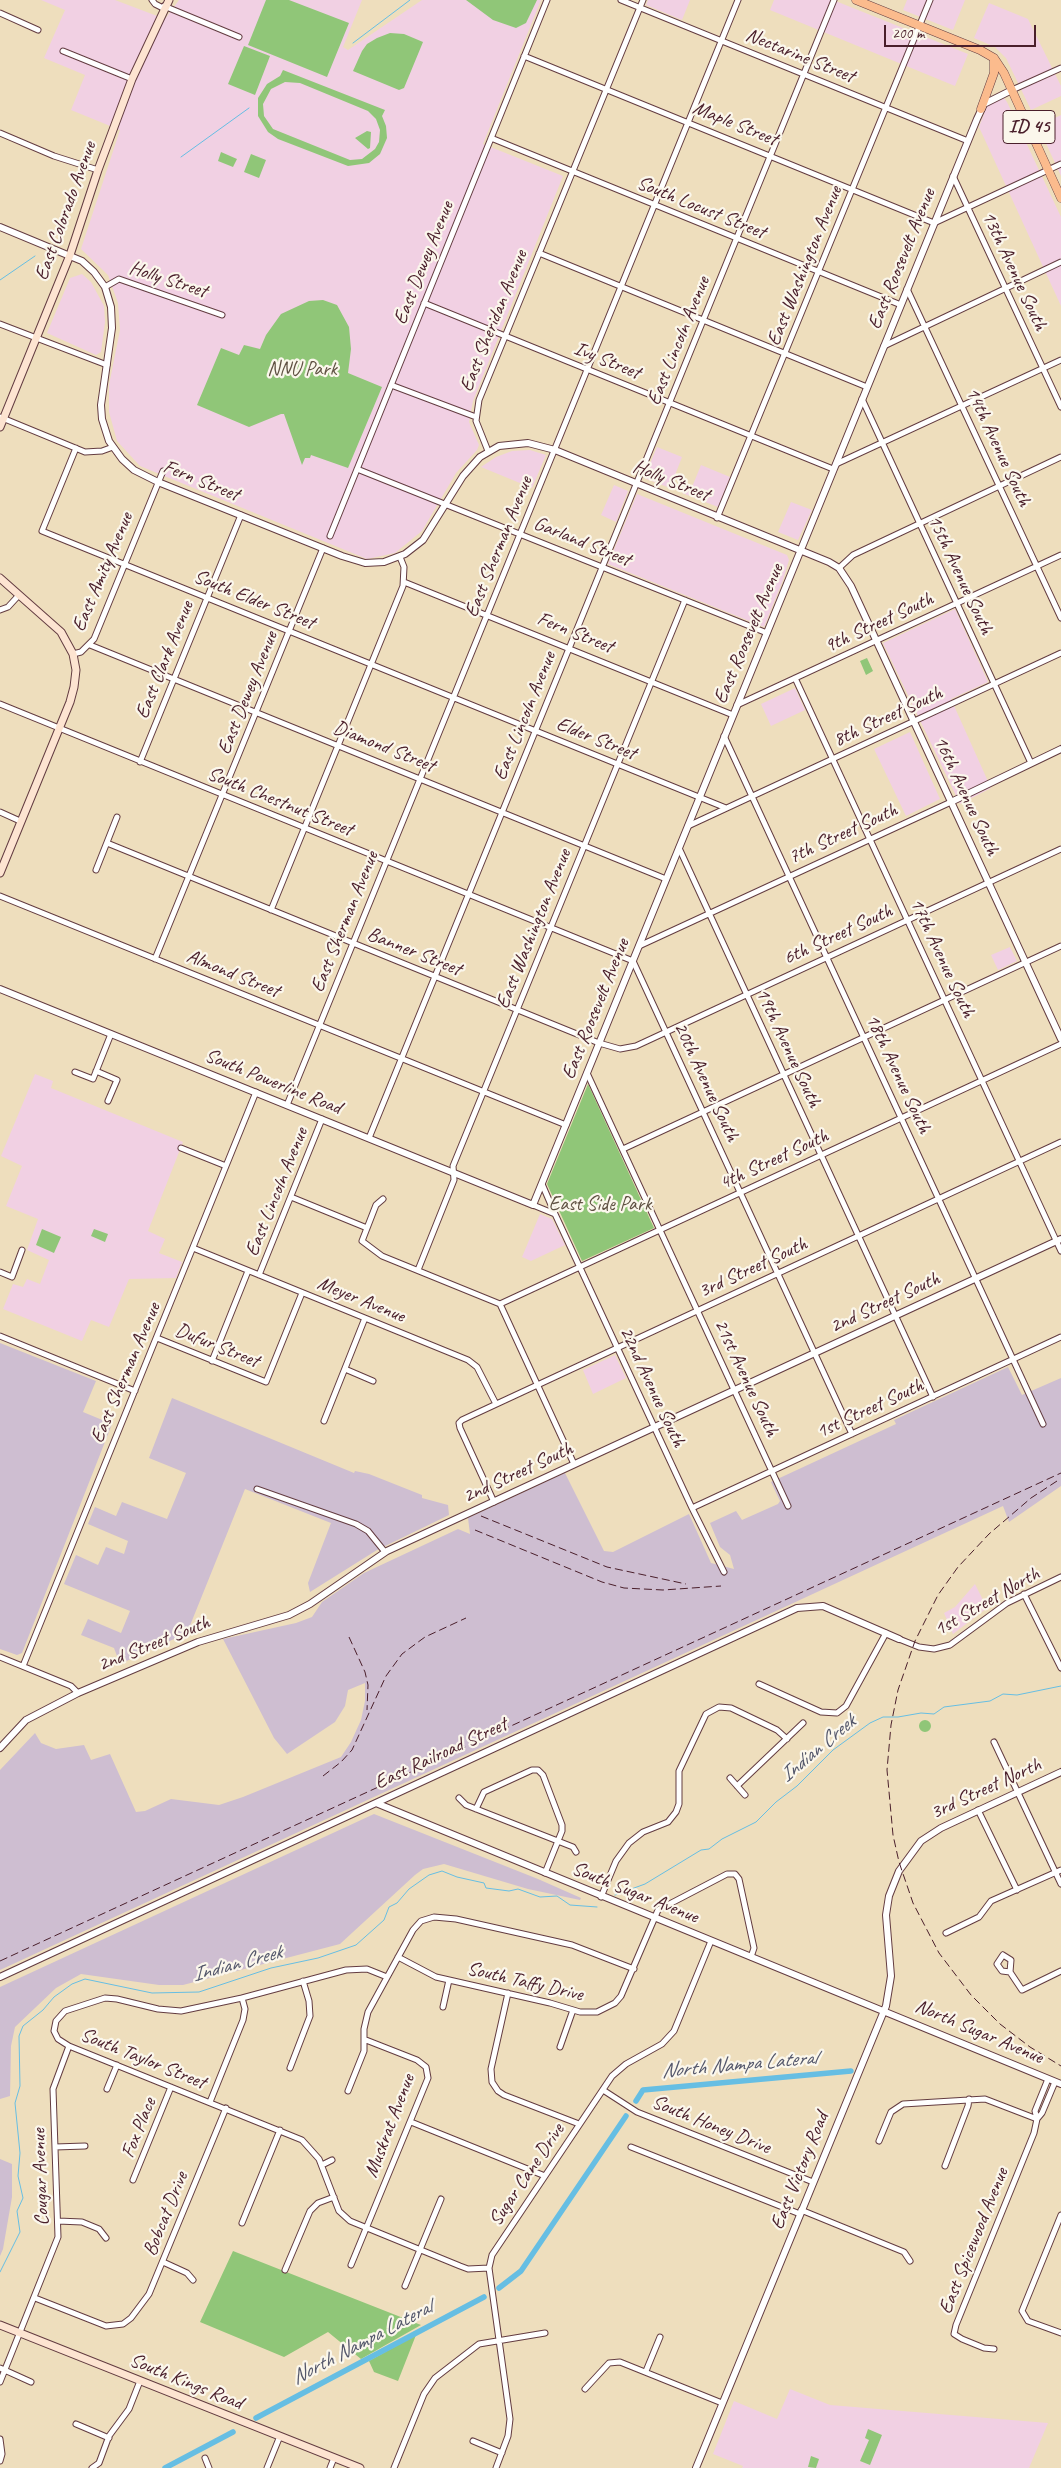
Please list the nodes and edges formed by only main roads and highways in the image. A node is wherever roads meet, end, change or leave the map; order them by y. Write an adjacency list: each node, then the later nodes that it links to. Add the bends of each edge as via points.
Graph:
1 (856, 0): 3 (main road)
2 (165, 5): 6 (main road, East Colorado Avenue, via 132,79 70,255)
3 (994, 58): 4 (main road, via 994,73); 5 (main road, ID 45, via 1004,73)
4 (981, 110)
5 (1061, 198)
6 (2, 418): 7 (main road, East Colorado Avenue)
7 (0, 427)
8 (0, 578): 9 (main road, East Amity Avenue, via 58,628 73,654 76,670 74,687 59,728)
9 (0, 872)
10 (0, 2326): 11 (main road, South Kings Road)
11 (360, 2468)

